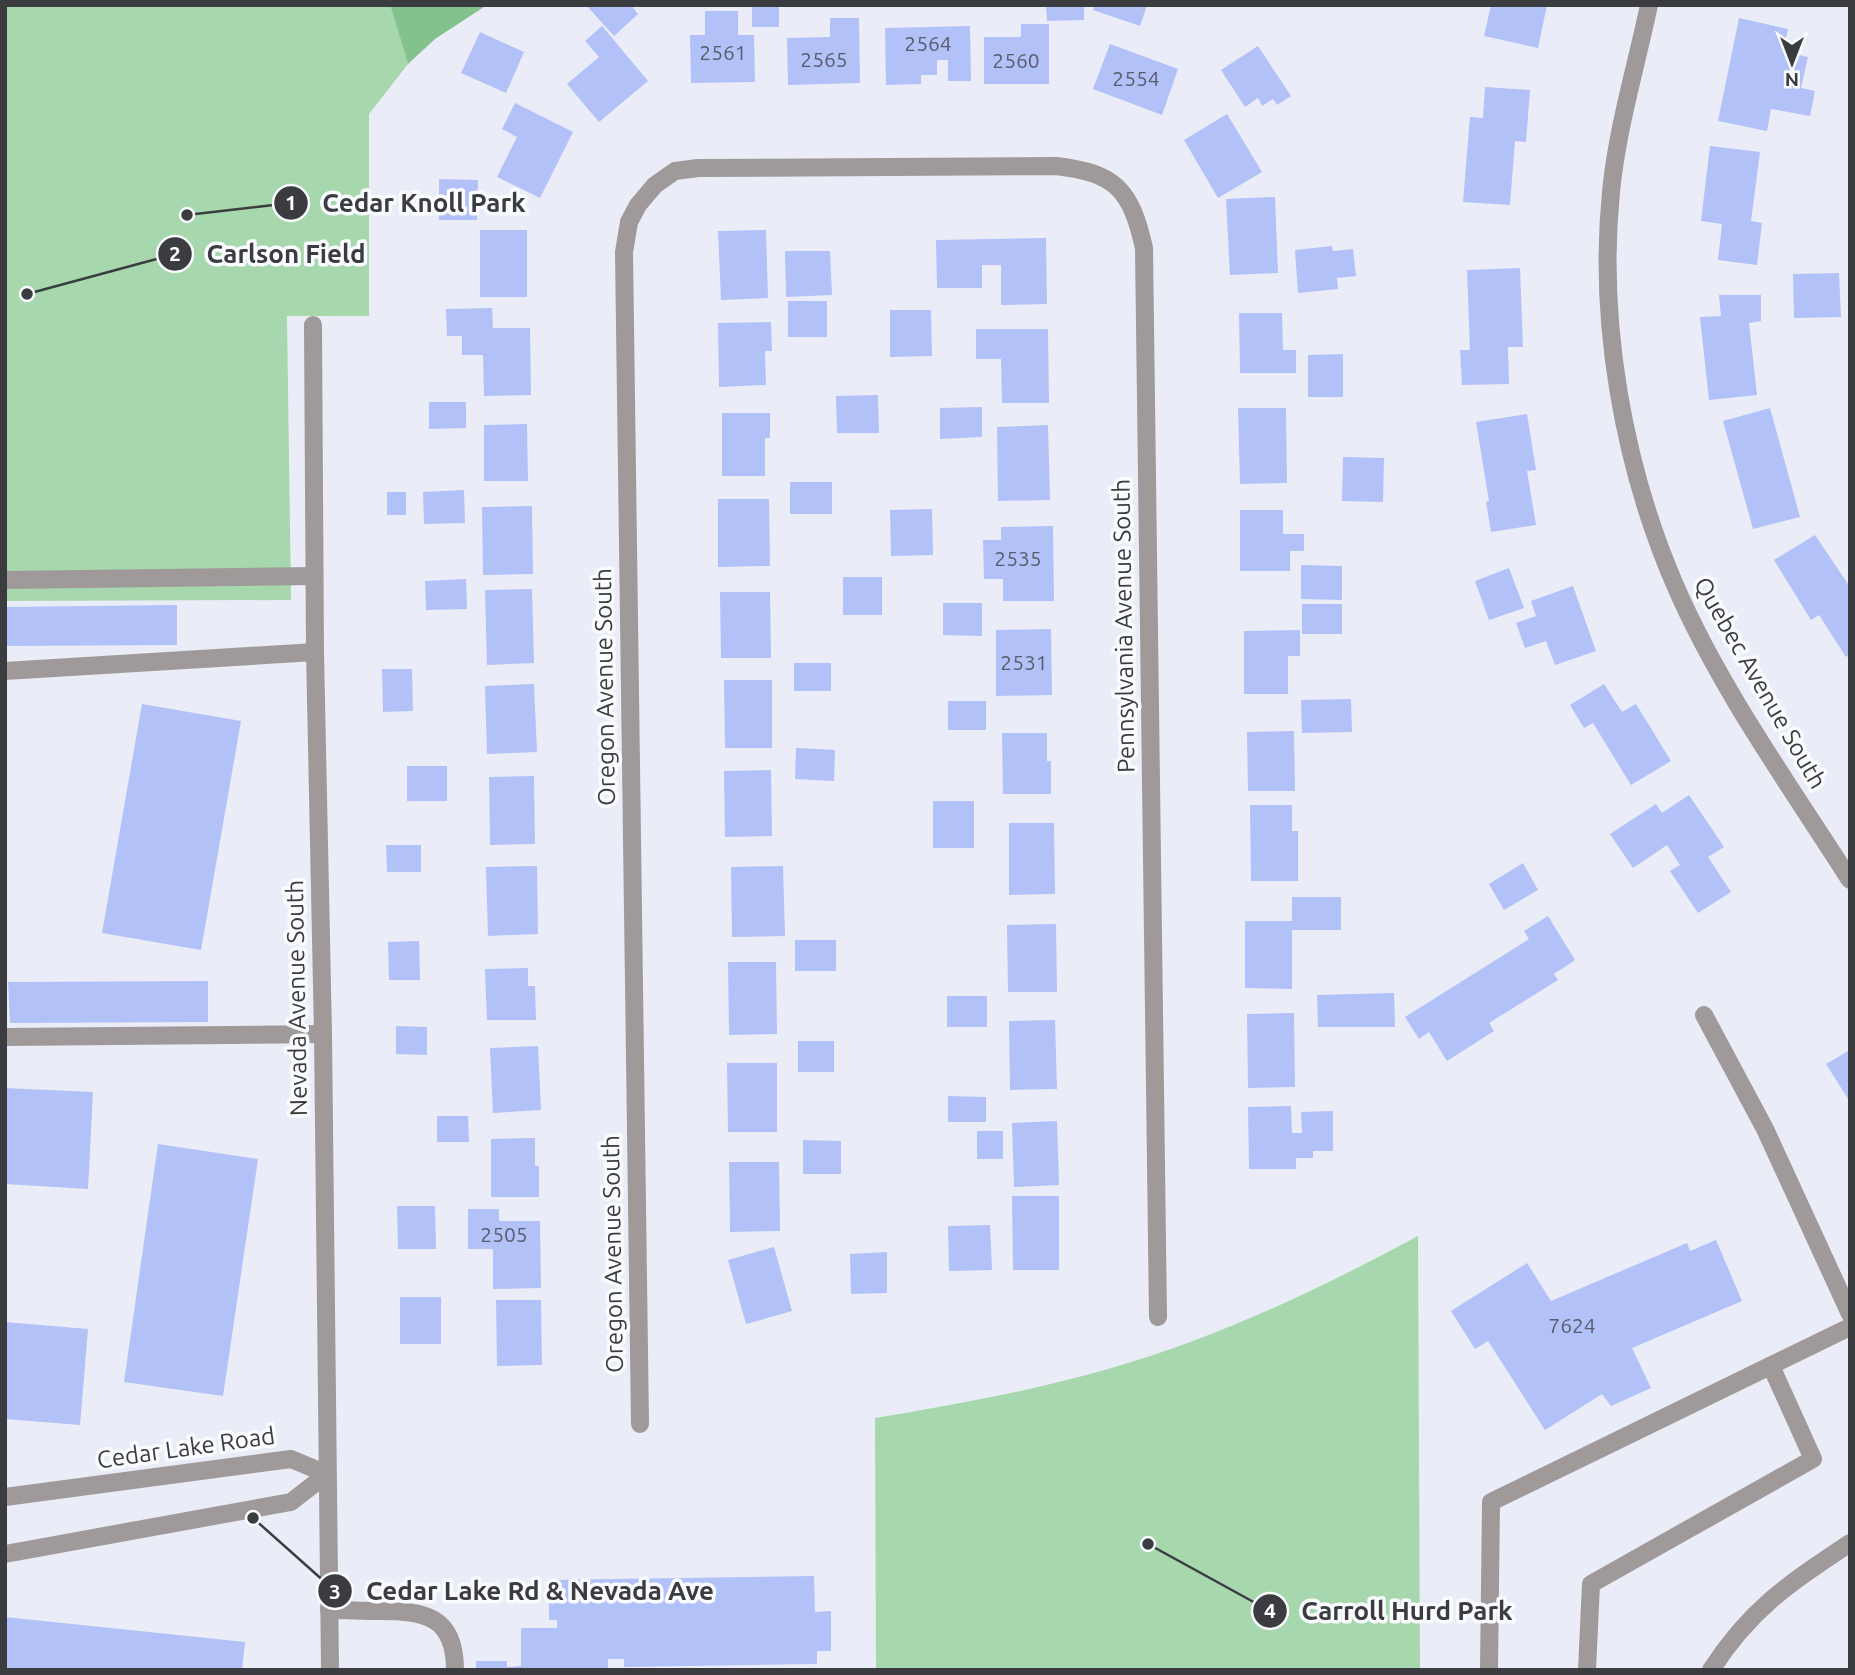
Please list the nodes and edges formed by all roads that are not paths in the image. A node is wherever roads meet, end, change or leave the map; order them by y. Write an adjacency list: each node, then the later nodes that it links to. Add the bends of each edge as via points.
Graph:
1 (1649, 5): 8 (street, Quebec Avenue South, via 1617,151 1608,247 1610,328 1642,499 1675,585 1705,646)
2 (877, 167): 13 (street, Pennsylvania Avenue South, via 1087,169 1110,180 1127,197 1138,220 1144,248); 16 (street, Oregon Avenue South, via 675,171 655,185 629,222 624,252)
3 (313, 325): 4 (street, Nevada Avenue South)
4 (314, 576): 5 (street); 6 (street, Nevada Avenue South)
5 (5, 580)
6 (315, 652): 7 (street); 10 (street, Nevada Avenue South)
7 (5, 671)
8 (1850, 880)
9 (1704, 1015): 12 (street, via 1765,1129)
10 (323, 1034): 11 (street); 17 (street, Nevada Avenue South)
11 (5, 1037)
12 (1850, 1314)
13 (1158, 1317)
14 (1850, 1327): 15 (street)
15 (1771, 1366): 24 (street, via 1491,1502); 25 (street, via 1813,1459 1591,1584)
16 (640, 1424)
17 (327, 1474): 18 (street, Cedar Lake Road, via 290,1459); 20 (street, via 291,1502); 21 (street, Nevada Avenue South)
18 (5, 1497)
19 (1850, 1543): 26 (street, via 1758,1610)
20 (5, 1553)
21 (329, 1610): 22 (street, Nevada Avenue South); 23 (street, via 424,1614 449,1638)
22 (330, 1670)
23 (455, 1670)
24 (1489, 1670)
25 (1587, 1670)
26 (1711, 1670)

